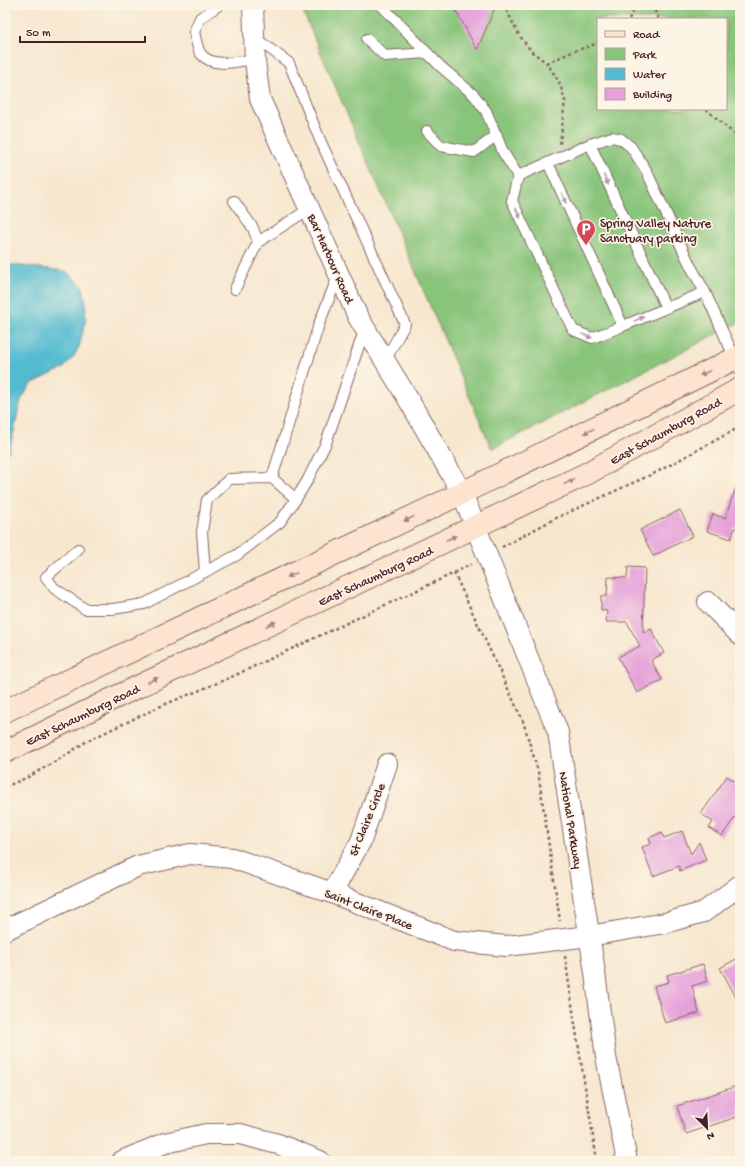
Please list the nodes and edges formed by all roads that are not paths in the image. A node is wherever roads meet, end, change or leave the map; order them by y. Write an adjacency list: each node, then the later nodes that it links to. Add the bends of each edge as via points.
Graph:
1 (219, 5): 7 (lane, via 200,18 194,32 200,53 209,61 228,63)
2 (253, 5): 4 (street, Bar Harbour Road)
3 (381, 5): 6 (lane)
4 (254, 37): 7 (street, Bar Harbour Road); 22 (lane, via 289,63 320,140 405,324)
5 (366, 39): 6 (lane, via 385,56)
6 (427, 53): 9 (lane, via 474,95 486,110)
7 (255, 59): 14 (street, Bar Harbour Road, via 260,99)
8 (427, 131): 9 (lane, via 441,146 474,152)
9 (496, 135): 12 (lane)
10 (590, 144): 11 (lane); 18 (lane, via 612,137 621,139 631,147 646,170); 19 (lane, one-way to 19)
11 (548, 162): 12 (lane); 20 (lane, one-way to 20)
12 (518, 176): 20 (lane, one-way to 20, via 512,201 573,330 592,338)
13 (234, 202): 15 (lane, via 253,228)
14 (309, 209): 15 (lane); 16 (street, Bar Harbour Road)
15 (258, 242): 17 (lane)
16 (339, 274): 21 (street, Bar Harbour Road); 25 (lane, via 319,324)
17 (235, 289)
18 (705, 292): 19 (lane); 23 (lane)
19 (666, 308): 20 (lane, one-way to 19)
20 (623, 326)
21 (365, 328): 22 (street, Bar Harbour Road); 27 (lane, via 326,443)
22 (385, 361): 26 (street, Bar Harbour Road)
23 (738, 361): 26 (main road, one-way to 26)
24 (740, 389): 28 (main road, East Schaumburg Road, one-way to 24, via 586,474)
25 (272, 478): 27 (lane); 30 (lane, via 229,480 208,500 202,532)
26 (462, 493): 28 (street, National Parkway); 33 (main road, one-way to 33)
27 (296, 499): 30 (lane, via 280,522 237,555)
28 (475, 527): 34 (main road, East Schaumburg Road, one-way to 28); 39 (street, National Parkway, via 558,732)
29 (78, 549): 30 (lane, via 46,577 54,588 85,609 113,609 144,604)
30 (205, 572)
31 (708, 602): 32 (street)
32 (740, 635)
33 (5, 712)
34 (5, 752)
35 (387, 764): 37 (street, St Claire Circle, via 361,841)
36 (740, 885): 39 (street, Saint Claire Place, via 704,912 665,923)
37 (332, 893): 38 (street, Saint Claire Place, via 232,858 190,854 138,866); 39 (street, Saint Claire Place, via 454,941 507,946)
38 (5, 930)
39 (589, 936): 42 (street, National Parkway, via 606,1057)
40 (122, 1161): 41 (street, via 165,1143 206,1134 240,1134 278,1144)
41 (320, 1161)
42 (627, 1161)

